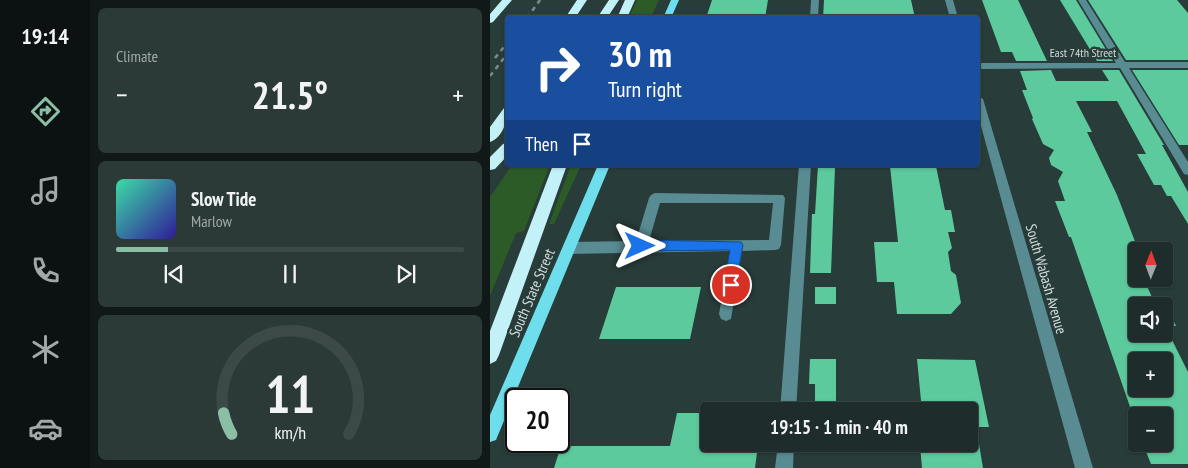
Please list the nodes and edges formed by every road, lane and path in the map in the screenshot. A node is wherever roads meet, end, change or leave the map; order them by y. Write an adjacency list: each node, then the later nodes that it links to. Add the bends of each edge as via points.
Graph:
1 (508, 0): 15 (highway)
2 (582, 0): 9 (highway)
3 (614, 0): 10 (highway)
4 (630, 0): 11 (highway)
5 (675, 0): 12 (main road)
6 (815, 0): 13 (street)
7 (949, 0): 14 (street)
8 (1082, 0): 16 (street)
9 (572, 15)
10 (604, 15)
11 (623, 15)
12 (668, 15)
13 (814, 15)
14 (953, 15)
15 (490, 20)
16 (1123, 65): 17 (street, East 74th Street); 18 (street, East 74th Street); 27 (street)
17 (1188, 65)
18 (980, 66)
19 (980, 106): 37 (street, South Wabash Avenue)
20 (505, 115): 21 (highway)
21 (490, 137)
22 (505, 150): 23 (highway)
23 (490, 165)
24 (559, 167): 32 (highway)
25 (603, 167): 30 (main road, South State Street)
26 (805, 167): 33 (street)
27 (1188, 170)
28 (737, 245): 29 (street); 29 (street, via 774,245 779,198 655,198); 31 (street)
29 (640, 246): 30 (street)
30 (569, 248): 34 (main road, South State Street)
31 (726, 314)
32 (490, 355)
33 (789, 402)
34 (490, 434)
35 (785, 452): 36 (street)
36 (784, 468)
37 (1084, 468)

